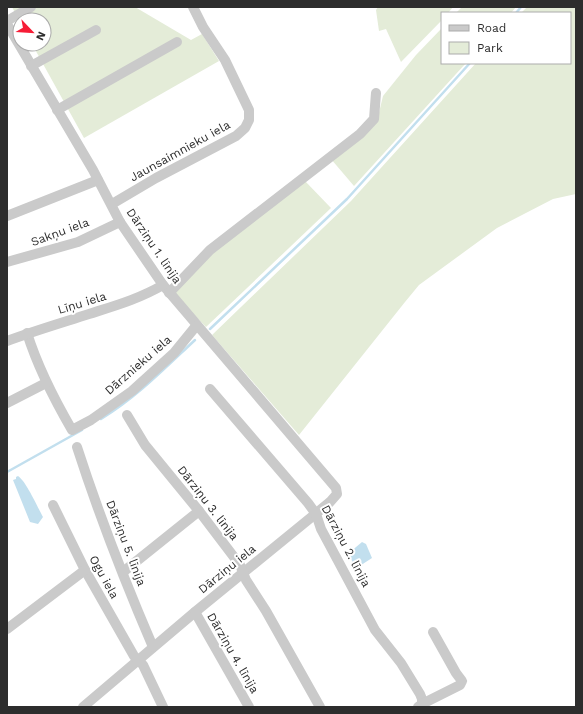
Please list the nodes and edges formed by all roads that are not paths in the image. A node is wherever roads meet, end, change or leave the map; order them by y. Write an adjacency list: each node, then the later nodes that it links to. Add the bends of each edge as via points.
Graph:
1 (31, 7): 3 (street)
2 (193, 7): 10 (street, Jaunsaimnieku iela, via 225,60 249,110 249,120 236,136)
3 (7, 23): 6 (street, Dārziņu 1. līnija)
4 (96, 30): 6 (street)
5 (177, 42): 8 (street)
6 (31, 66): 8 (street, Dārziņu 1. līnija)
7 (376, 93): 14 (street, Līņu iela, via 374,119 360,134 210,250)
8 (57, 110): 9 (street, Dārziņu 1. līnija)
9 (98, 180): 10 (street, Dārziņu 1. līnija); 11 (street)
10 (112, 204): 12 (street, Dārziņu 1. līnija)
11 (7, 216)
12 (120, 222): 13 (street, Sakņu iela, via 78,242); 14 (street, Dārziņu 1. līnija)
13 (7, 262)
14 (166, 289): 15 (street, Dārziņu 1. līnija); 16 (street, Līņu iela)
15 (196, 326): 18 (street, Dārznieku iela, via 174,353 132,391 72,430); 22 (street, Dārziņu 1. līnija)
16 (27, 333): 17 (street, Līņu iela); 18 (street)
17 (7, 341)
18 (46, 383): 20 (street)
19 (210, 389): 26 (street, Dārziņu 2. līnija)
20 (7, 403)
21 (127, 415): 25 (street, Dārziņu 3. līnija, via 145,445)
22 (296, 442): 26 (street, Dārziņu iela, via 336,488 336,494 330,502)
23 (77, 447): 28 (street, Dārziņu 5. līnija)
24 (53, 505): 27 (street, Ogu iela)
25 (199, 511): 28 (street); 29 (street, Dārziņu 3. līnija, via 240,565)
26 (316, 514): 29 (street, Dārziņu iela); 35 (street, Dārziņu 2. līnija, via 321,529 375,630 401,662 420,694)
27 (85, 570): 31 (street); 34 (street, Ogu iela)
28 (123, 572): 33 (street, Dārziņu 5. līnija)
29 (243, 573): 30 (street, Dārziņu iela); 39 (street, Dārziņu 3. līnija)
30 (195, 612): 33 (street, Dārziņu iela); 38 (street, Dārziņu 4. līnija)
31 (7, 629)
32 (433, 632): 35 (street, via 462,681 460,685)
33 (153, 647): 34 (street, Dārziņu iela)
34 (138, 659): 36 (street, Dārziņu iela); 37 (street)
35 (420, 706)
36 (83, 707)
37 (163, 707)
38 (249, 707)
39 (320, 707)

